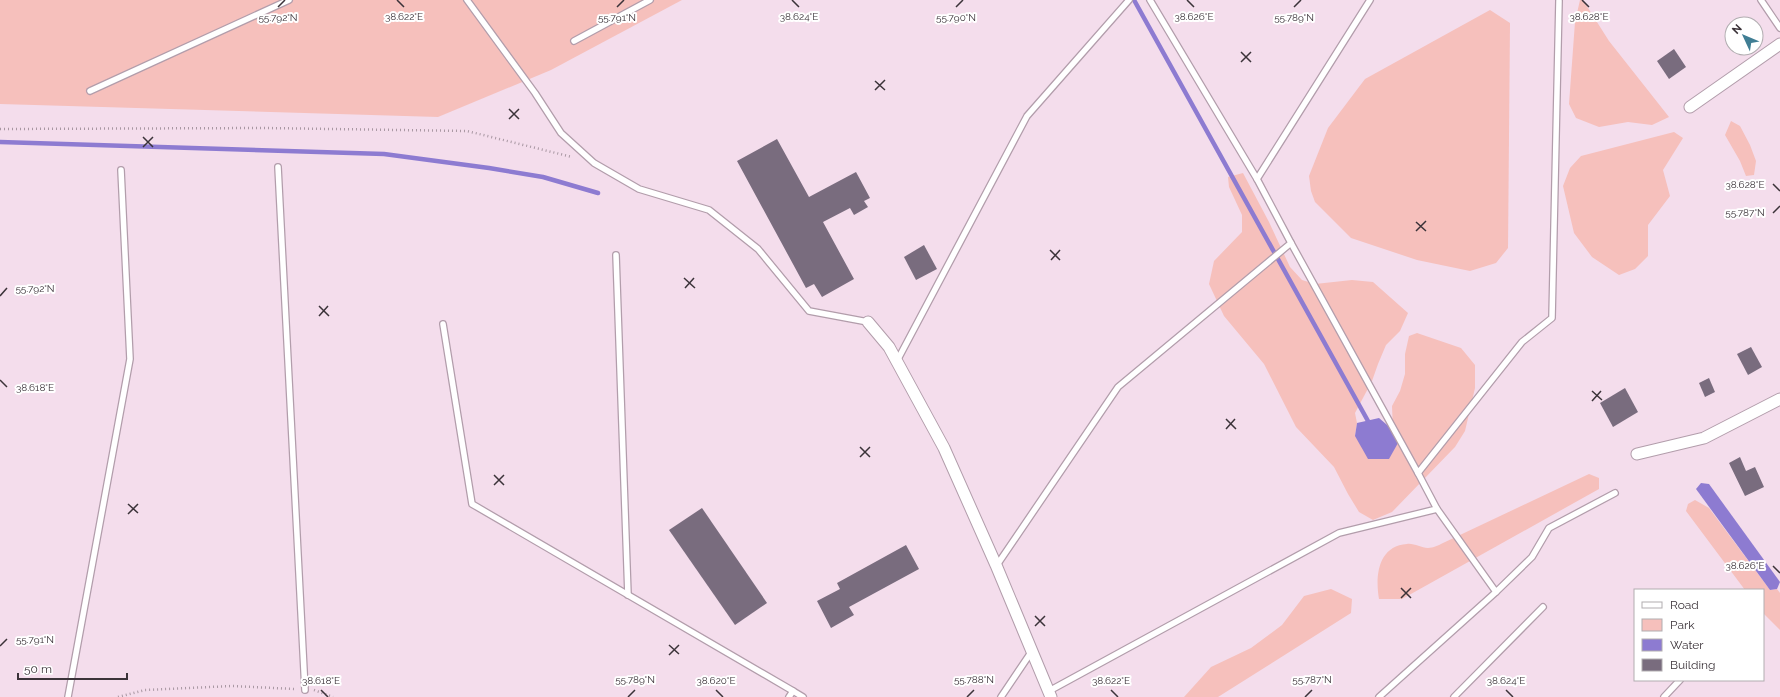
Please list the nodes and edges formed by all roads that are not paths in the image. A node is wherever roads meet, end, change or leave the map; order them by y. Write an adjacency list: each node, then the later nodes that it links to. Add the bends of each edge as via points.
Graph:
1 (290, 0): 12 (lane)
2 (467, 0): 19 (lane, via 561,133 594,163 639,189 709,210 758,248 809,311)
3 (650, 0): 10 (lane)
4 (1129, 0): 21 (lane, via 1027,116)
5 (1150, 0): 16 (lane)
6 (1370, 0): 16 (lane)
7 (1761, 0): 9 (lane)
8 (1559, 1): 24 (lane, via 1552,318 1522,342)
9 (1780, 28)
10 (574, 41)
11 (1780, 44): 13 (street)
12 (90, 91)
13 (1690, 107)
14 (278, 167): 33 (lane)
15 (121, 170): 36 (lane, via 130,359)
16 (1257, 179): 17 (lane)
17 (1291, 243): 24 (lane); 27 (lane, via 1118,387)
18 (616, 255): 29 (lane)
19 (868, 322): 21 (street, via 889,347)
20 (444, 324): 29 (lane, via 472,504)
21 (896, 361): 27 (street, via 944,448)
22 (1780, 399): 23 (street, via 1704,438)
23 (1637, 454)
24 (1418, 473): 26 (lane)
25 (1615, 493): 28 (lane, via 1549,528 1532,557)
26 (1437, 509): 28 (lane); 35 (lane, via 1338,533)
27 (996, 565): 31 (street)
28 (1496, 592): 40 (lane)
29 (628, 595): 34 (lane)
30 (1543, 607): 41 (lane)
31 (1032, 650): 35 (street); 39 (lane)
32 (1679, 681): 42 (lane)
33 (305, 690)
34 (793, 690): 37 (lane); 38 (lane)
35 (1050, 694)
36 (68, 697)
37 (789, 697)
38 (804, 697)
39 (1001, 697)
40 (1379, 697)
41 (1454, 697)
42 (1664, 697)

